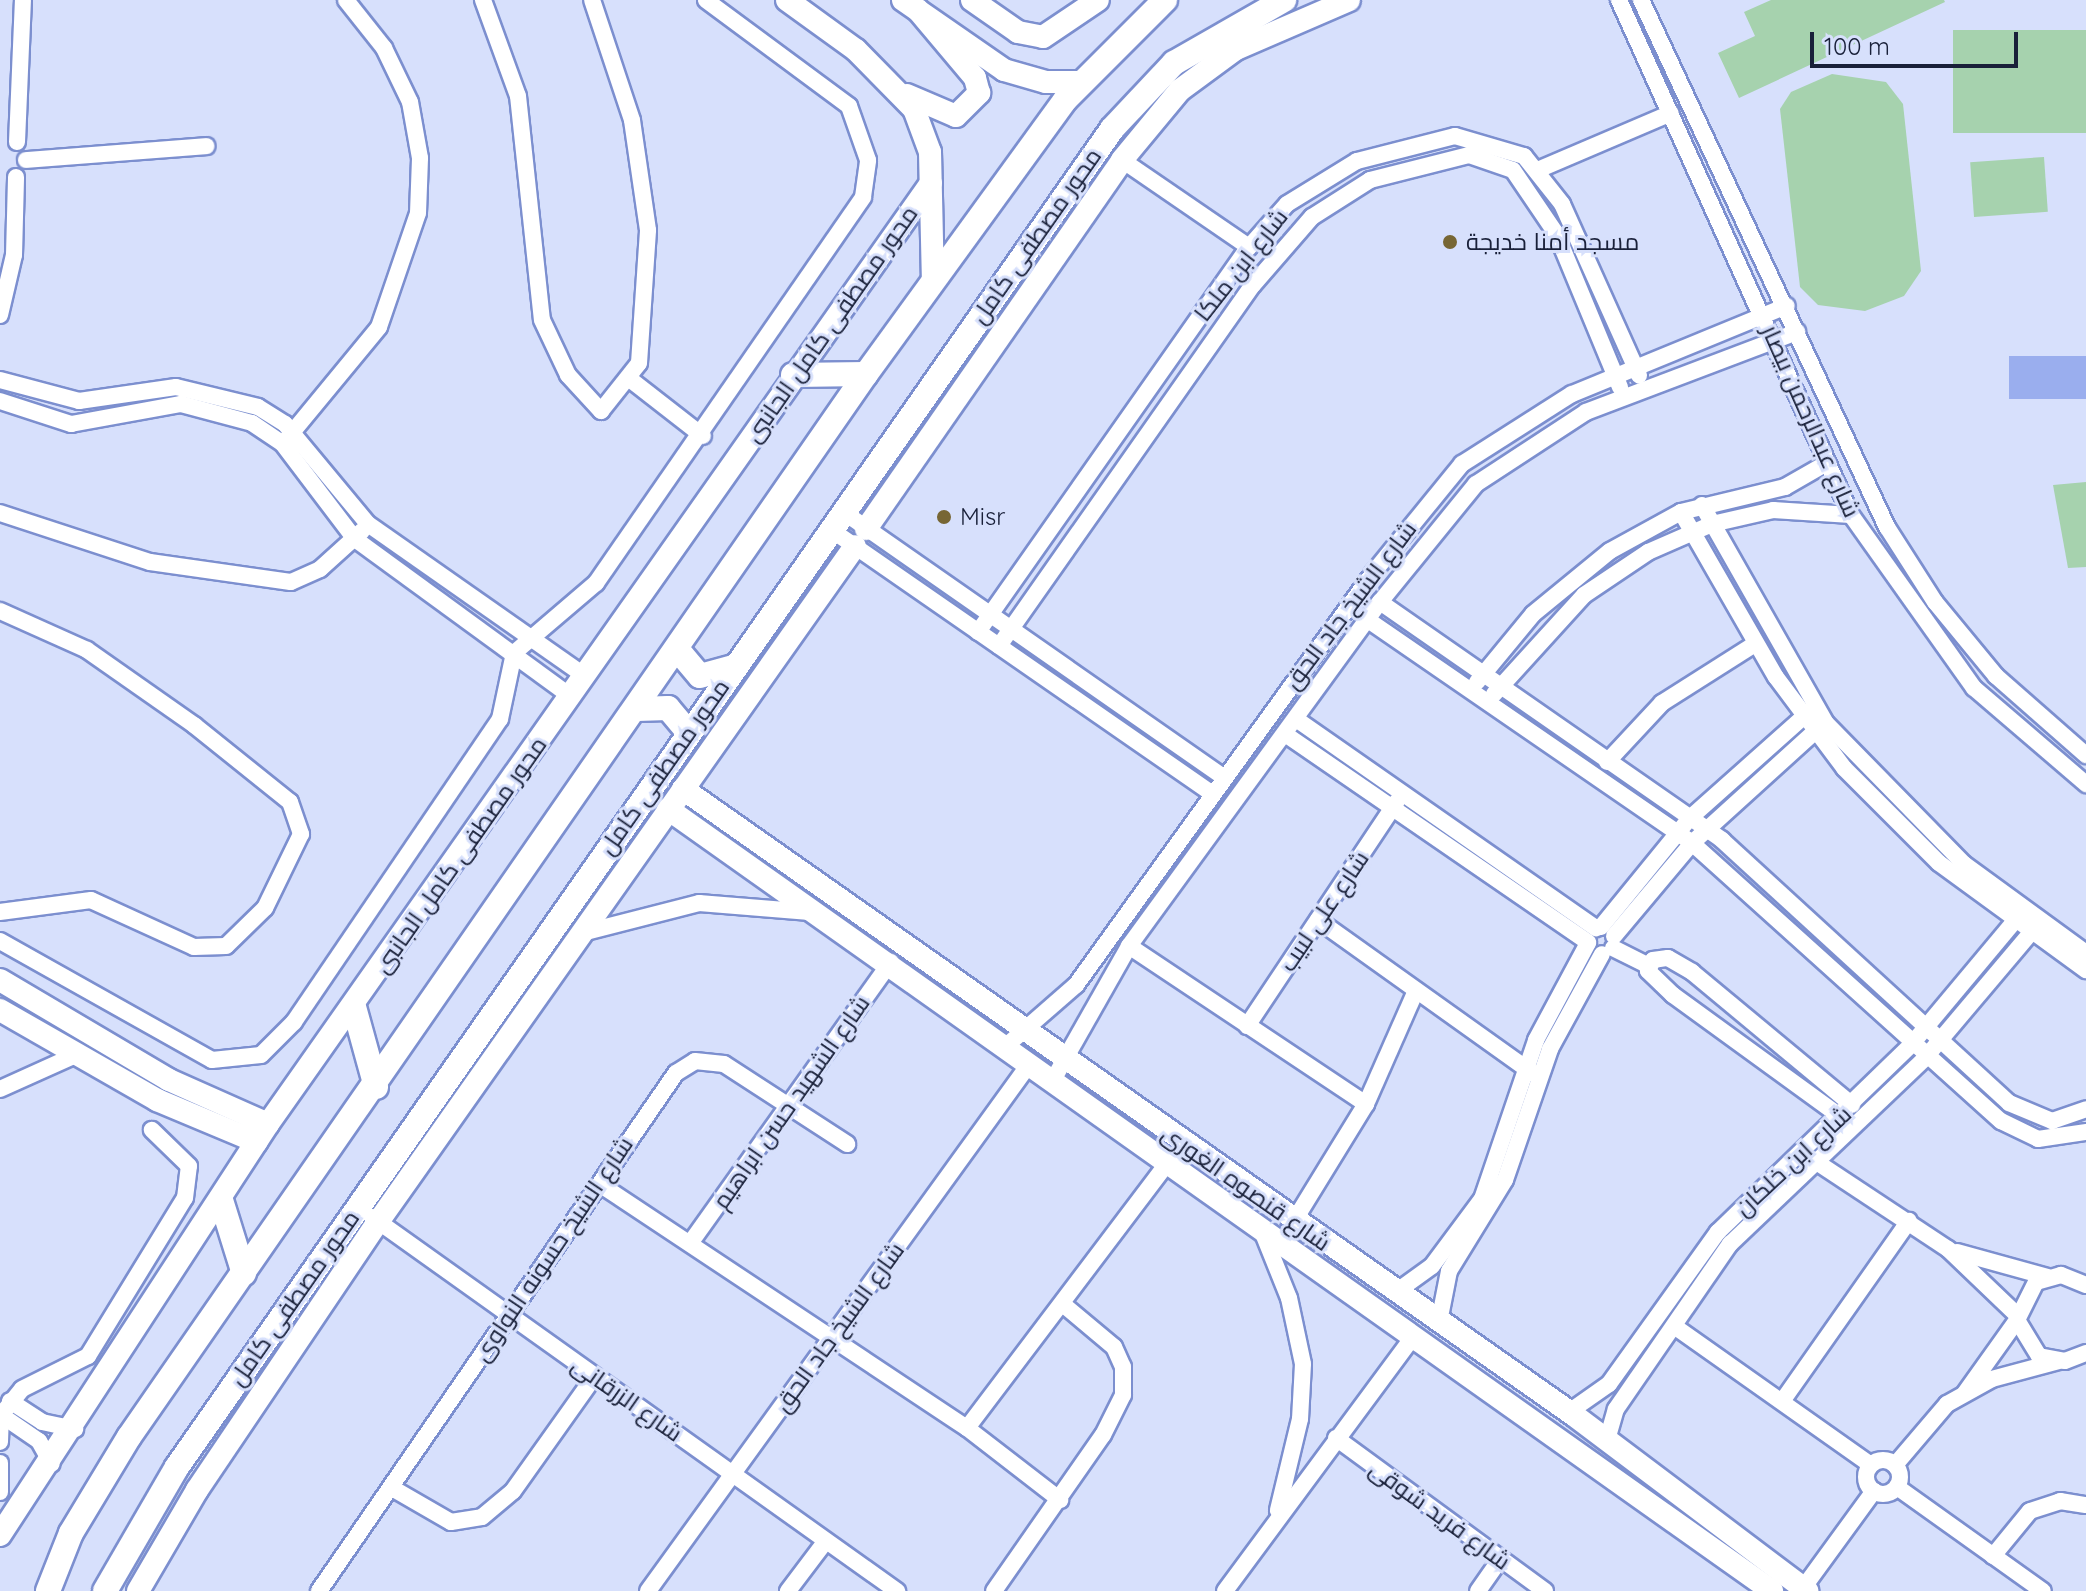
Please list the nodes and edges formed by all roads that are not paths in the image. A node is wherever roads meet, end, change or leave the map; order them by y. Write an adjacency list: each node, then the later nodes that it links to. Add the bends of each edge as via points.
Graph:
1 (23, 0): 18 (street)
2 (346, 0): 44 (street, via 384,48 410,102 420,158 418,213 379,327)
3 (483, 0): 39 (street, via 518,96 548,340 601,411)
4 (592, 0): 39 (street, via 628,107 645,198 646,295)
5 (706, 0): 43 (street, via 837,92 858,120 868,160 863,197 847,228)
6 (787, 0): 16 (street)
7 (972, 0): 8 (street, via 1018,32 1043,37)
8 (1098, 0)
9 (1165, 0): 15 (main road)
10 (1284, 0): 50 (main road, محور مصطفى كامل, via 1198,45 1144,91)
11 (1349, 0): 21 (street, via 1207,68)
12 (1619, 0): 17 (street, شارع عبدالرحمن بيصار)
13 (1641, 0): 29 (street, شارع عبدالرحمن بيصار)
14 (910, 5): 15 (street, via 1004,70 1046,82); 16 (street, via 975,78 979,93 969,110 949,116)
15 (1081, 82): 28 (main road)
16 (898, 91): 24 (street, via 925,129)
17 (1671, 113): 22 (street); 31 (street, شارع عبدالرحمن بيصار)
18 (8, 141): 20 (street)
19 (206, 146): 20 (street)
20 (26, 160): 23 (street)
21 (1122, 160): 27 (street); 54 (street)
22 (1540, 169): 25 (street, شارع ابن ملكا); 27 (street, شارع ابن ملكا, via 1498,143 1469,136 1398,145 1320,181)
23 (8, 178): 30 (street, via 14,255)
24 (931, 183): 28 (street); 36 (street, محور مصطفى كامل الجانبى)
25 (1562, 204): 26 (street); 34 (street, شارع ابن ملكا)
26 (1546, 213): 37 (street, شارع ابن ملكا); 60 (street, شارع ابن ملكا, via 1513,170 1469,155 1370,180 1312,217 1253,285)
27 (1249, 247): 58 (street, شارع ابن ملكا)
28 (933, 280): 35 (main road)
29 (1787, 306): 31 (street, شارع الشيخ جاد الحق); 32 (street, شارع عبدالرحمن بيصار)
30 (0, 315)
31 (1764, 316): 33 (street, شارع عبدالرحمن بيصار); 34 (street, شارع الشيخ جاد الحق)
32 (1797, 332): 33 (street, شارع الشيخ جاد الحق); 82 (street, شارع عبدالرحمن بيصار, via 1868,492 1935,602 1996,676)
33 (1774, 341): 40 (street, شارع الشيخ جاد الحق); 45 (street, شارع عبدالرحمن بيصار)
34 (1636, 367): 37 (street, شارع الشيخ جاد الحق); 40 (street, شارع ابن ملكا)
35 (866, 374): 36 (main road); 65 (main road)
36 (793, 375): 68 (street, محور مصطفى كامل الجانبى)
37 (1616, 377): 41 (street, شارع ابن ملكا); 70 (street, شارع الشيخ جاد الحق, via 1541,410 1462,464)
38 (0, 380): 44 (street, via 79,401 195,388 258,407)
39 (631, 380): 43 (street)
40 (1644, 387): 41 (street, شارع الشيخ جاد الحق)
41 (1624, 396): 56 (street, شارع الشيخ جاد الحق, via 1552,429 1476,484)
42 (0, 401): 44 (street, via 71,424 163,404 201,406)
43 (703, 436): 62 (street, via 596,583 570,610)
44 (288, 438): 51 (street); 55 (street)
45 (1825, 464): 46 (street, via 1785,487); 49 (street, شارع عبدالرحمن بيصار)
46 (1702, 505): 47 (street); 52 (street)
47 (1681, 512): 53 (street); 69 (street, via 1570,579)
48 (0, 513): 55 (street, via 150,562 274,581 306,578)
49 (1851, 515): 52 (street, via 1773,510); 85 (street, شارع عبدالرحمن بيصار, via 1974,688)
50 (836, 520): 54 (street); 67 (main road, محور مصطفى كامل)
51 (368, 524): 55 (street); 62 (street)
52 (1712, 524): 53 (street); 77 (street)
53 (1692, 532): 63 (street); 71 (street, via 1584,595)
54 (860, 537): 58 (street); 61 (street); 86 (street)
55 (355, 539): 66 (street)
56 (1380, 602): 59 (street, شارع الشيخ جاد الحق); 69 (street)
57 (0, 611): 96 (street, via 87,650 194,725 290,802 301,834 265,908 226,946 194,947 91,900)
58 (990, 615): 60 (street); 61 (street, شارع ابن ملكا)
59 (1368, 620): 72 (street); 74 (street, شارع الشيخ جاد الحق)
60 (1011, 629): 64 (street, شارع ابن ملكا); 84 (street)
61 (978, 632): 64 (street)
62 (528, 634): 66 (street); 68 (street)
63 (1755, 644): 77 (street); 83 (street, via 1662,703)
64 (999, 646): 87 (street)
65 (677, 649): 67 (main road, via 700,676); 76 (main road)
66 (514, 653): 73 (street); 103 (street, via 492,733 294,1022 261,1055 228,1061 198,1055)
67 (734, 667): 80 (main road, محور مصطفى كامل)
68 (585, 676): 73 (street, محور مصطفى كامل الجانبى)
69 (1481, 676): 71 (street); 72 (street)
70 (1291, 685): 74 (street); 84 (street, شارع الشيخ جاد الحق)
71 (1498, 688): 75 (street); 83 (street)
72 (1471, 690): 75 (street)
73 (570, 696): 112 (street, محور مصطفى كامل الجانبى)
74 (1310, 700): 78 (street, شارع الشيخ جاد الحق)
75 (1489, 703): 92 (street)
76 (637, 709): 80 (main road, via 668,708); 126 (main road)
77 (1809, 712): 79 (street); 90 (street)
78 (1296, 719): 81 (street, شارع الشيخ جاد الحق); 88 (street)
79 (1820, 727): 91 (street); 98 (street)
80 (689, 733): 141 (main road, محور مصطفى كامل)
81 (1285, 734): 88 (street); 104 (street, شارع الشيخ جاد الحق)
82 (2086, 755)
83 (1607, 762): 90 (street)
84 (1224, 777): 87 (street, شارع الشيخ جاد الحق)
85 (2086, 784)
86 (683, 789): 89 (street); 117 (street, شارع قنصوه الغورى)
87 (1212, 794): 111 (street, شارع الشيخ جاد الحق)
88 (1397, 802): 94 (street); 95 (street); 99 (street, شارع على لبيب)
89 (668, 809): 97 (street, شارع قنصوه الغورى); 101 (street)
90 (1690, 818): 91 (street); 92 (street)
91 (1707, 829): 93 (street); 116 (street)
92 (1678, 832): 93 (street); 102 (street)
93 (1692, 843): 102 (street); 118 (street)
94 (1474, 844): 95 (street); 102 (street)
95 (1464, 860): 102 (street)
96 (0, 912)
97 (823, 916): 101 (street, via 699,903); 106 (street, شارع قنصوه الغورى)
98 (2018, 917): 100 (street); 116 (street, شارع ابن خلكان)
99 (1318, 920): 110 (street); 115 (street, شارع على لبيب)
100 (2035, 928): 105 (street); 108 (street); 119 (street, شارع ابن خلكان)
101 (580, 933): 144 (street)
102 (1600, 940): 107 (street); 124 (street)
103 (0, 941)
104 (1129, 946): 114 (street, شارع الشيخ جاد الحق); 115 (street)
105 (2086, 953)
106 (891, 962): 117 (street, شارع قنصوه الغورى); 129 (street, شارع الشهيد حسن ابراهيم)
107 (1649, 966): 131 (street, via 1673,995); 131 (street, via 1668,958 1692,972)
108 (2086, 970)
109 (0, 980): 125 (street)
110 (1415, 993): 124 (street); 128 (street)
111 (1058, 1004): 114 (street); 117 (street, شارع الشيخ جاد الحق)
112 (354, 1007): 126 (main road); 134 (street, محور مصطفى كامل الجانبى)
113 (0, 1010): 120 (street)
114 (1079, 1024): 123 (street, شارع الشيخ جاد الحق)
115 (1247, 1026): 128 (street)
116 (1923, 1031): 118 (street, شارع ابن خلكان); 119 (street)
117 (1012, 1038): 122 (street, شارع قنصوه الغورى); 123 (street, شارع قنصوه الغورى)
118 (1911, 1045): 121 (street); 131 (street, شارع ابن خلكان)
119 (1938, 1045): 121 (street, شارع ابن خلكان); 130 (street, via 2036,1119 2068,1119)
120 (78, 1054): 125 (street); 127 (street)
121 (1925, 1058): 133 (street, via 2018,1131 2058,1140); 138 (street, شارع ابن خلكان)
122 (1030, 1063): 123 (street, شارع قنصوه الغورى); 159 (street, شارع الشيخ جاد الحق)
123 (1058, 1070): 137 (street, شارع قنصوه الغورى); 142 (street, شارع قنصوه الغورى)
124 (1532, 1072): 152 (street, via 1482,1199 1432,1266); 156 (street, via 1505,1180 1444,1283)
125 (140, 1077): 134 (street)
126 (376, 1087): 149 (main road)
127 (0, 1089)
128 (1366, 1104): 142 (street)
129 (791, 1105): 135 (street, شارع الشيخ حسونه النواوى); 139 (street, شارع الشيخ حسونه النواوى, via 724,1064 685,1065 646,1109); 146 (street, شارع الشهيد حسن ابراهيم)
130 (2086, 1109)
131 (1846, 1111): 136 (street, شارع ابن خلكان)
132 (152, 1130): 167 (street, via 189,1166 185,1198 82,1364 36,1379)
133 (2086, 1132)
134 (263, 1133): 140 (street, محور مصطفى كامل الجانبى)
135 (847, 1144)
136 (1805, 1155): 138 (street); 160 (street, شارع ابن خلكان, via 1718,1232)
137 (1169, 1161): 145 (street, شارع قنصوه الغورى); 153 (street)
138 (1821, 1164): 143 (street); 157 (street, شارع ابن خلكان, via 1730,1244)
139 (601, 1185): 146 (street); 154 (street, شارع الشيخ حسونه النواوى)
140 (221, 1200): 149 (main road); 170 (street, محور مصطفى كامل الجانبى)
141 (357, 1207): 144 (street, شارع الزرقانى); 196 (main road, محور مصطفى كامل, via 177,1467)
142 (1294, 1221): 152 (street, شارع قنصوه الغورى)
143 (1909, 1221): 147 (street); 166 (street)
144 (378, 1222): 154 (street, شارع الزرقانى); 193 (street)
145 (1262, 1229): 158 (street, شارع قنصوه الغورى); 185 (street, via 1289,1298 1303,1364 1300,1419)
146 (691, 1242): 159 (street)
147 (1948, 1249): 150 (street); 155 (street)
148 (2086, 1271): 150 (street)
149 (244, 1274): 191 (main road, via 99,1484)
150 (2054, 1276): 151 (street); 155 (street, via 2027,1291)
151 (2086, 1285)
152 (1396, 1292): 156 (street, شارع قنصوه الغورى)
153 (1065, 1306): 169 (street); 183 (street, via 1114,1347 1124,1386 1103,1435)
154 (510, 1313): 164 (street, شارع الزرقانى); 180 (street, شارع الشيخ حسونه النواوى)
155 (2017, 1318): 162 (street, via 2030,1349); 165 (street)
156 (1439, 1322): 168 (street, شارع قنصوه الغورى)
157 (1674, 1326): 160 (street, شارع ابن خلكان); 166 (street)
158 (1413, 1337): 171 (street); 188 (street, شارع قنصوه الغورى)
159 (829, 1338): 169 (street); 178 (street, شارع الشيخ جاد الحق)
160 (1650, 1346): 168 (street, شارع ابن خلكان); 172 (street, شارع ابن خلكان, via 1616,1409)
161 (2086, 1353): 162 (street)
162 (2062, 1361): 163 (street); 165 (street)
163 (2086, 1368)
164 (594, 1377): 178 (street, شارع الزرقانى); 180 (street, via 513,1491 482,1517 451,1522)
165 (1965, 1393): 177 (street, via 1924,1424)
166 (1783, 1400): 176 (street)
167 (5, 1408): 170 (street); 173 (street); 175 (street, via 39,1441)
168 (1569, 1412): 172 (street, شارع قنصوه الغورى)
169 (967, 1428): 183 (street)
170 (75, 1429): 175 (street, محور مصطفى كامل الجانبى)
171 (1336, 1438): 185 (street); 190 (street, شارع فريد شوقى)
172 (1607, 1440): 188 (street, شارع قنصوه الغورى)
173 (0, 1442)
174 (0, 1463): 182 (street)
175 (52, 1464): 186 (street, محور مصطفى كامل الجانبى)
176 (1871, 1465): 177 (street); 181 (street, via 1866,1479)
177 (1895, 1465): 179 (street)
178 (734, 1474): 187 (street, شارع الزرقانى); 198 (street, شارع الشيخ جاد الحق)
179 (1897, 1487): 181 (street); 189 (street)
180 (392, 1488): 197 (street, شارع الشيخ حسونه النواوى)
181 (1874, 1491): 194 (street)
182 (0, 1492)
183 (1060, 1500): 201 (street)
184 (2086, 1505): 189 (street, via 2060,1501 2030,1511)
185 (1275, 1521): 202 (street)
186 (0, 1535)
187 (825, 1542): 199 (street); 200 (street, شارع الزرقانى)
188 (1736, 1552): 192 (street, شارع قنصوه الغورى); 194 (street, شارع قنصوه الغورى)
189 (1993, 1556): 205 (street)
190 (1500, 1560): 203 (street); 204 (street, شارع فريد شوقى)
191 (51, 1581): 195 (main road)
192 (1757, 1587)
193 (141, 1590)
194 (1804, 1590)
195 (32, 1591)
196 (105, 1591)
197 (319, 1591)
198 (648, 1591)
199 (788, 1591)
200 (897, 1591)
201 (994, 1591)
202 (1225, 1591)
203 (1478, 1591)
204 (1545, 1591)
205 (2043, 1591)

